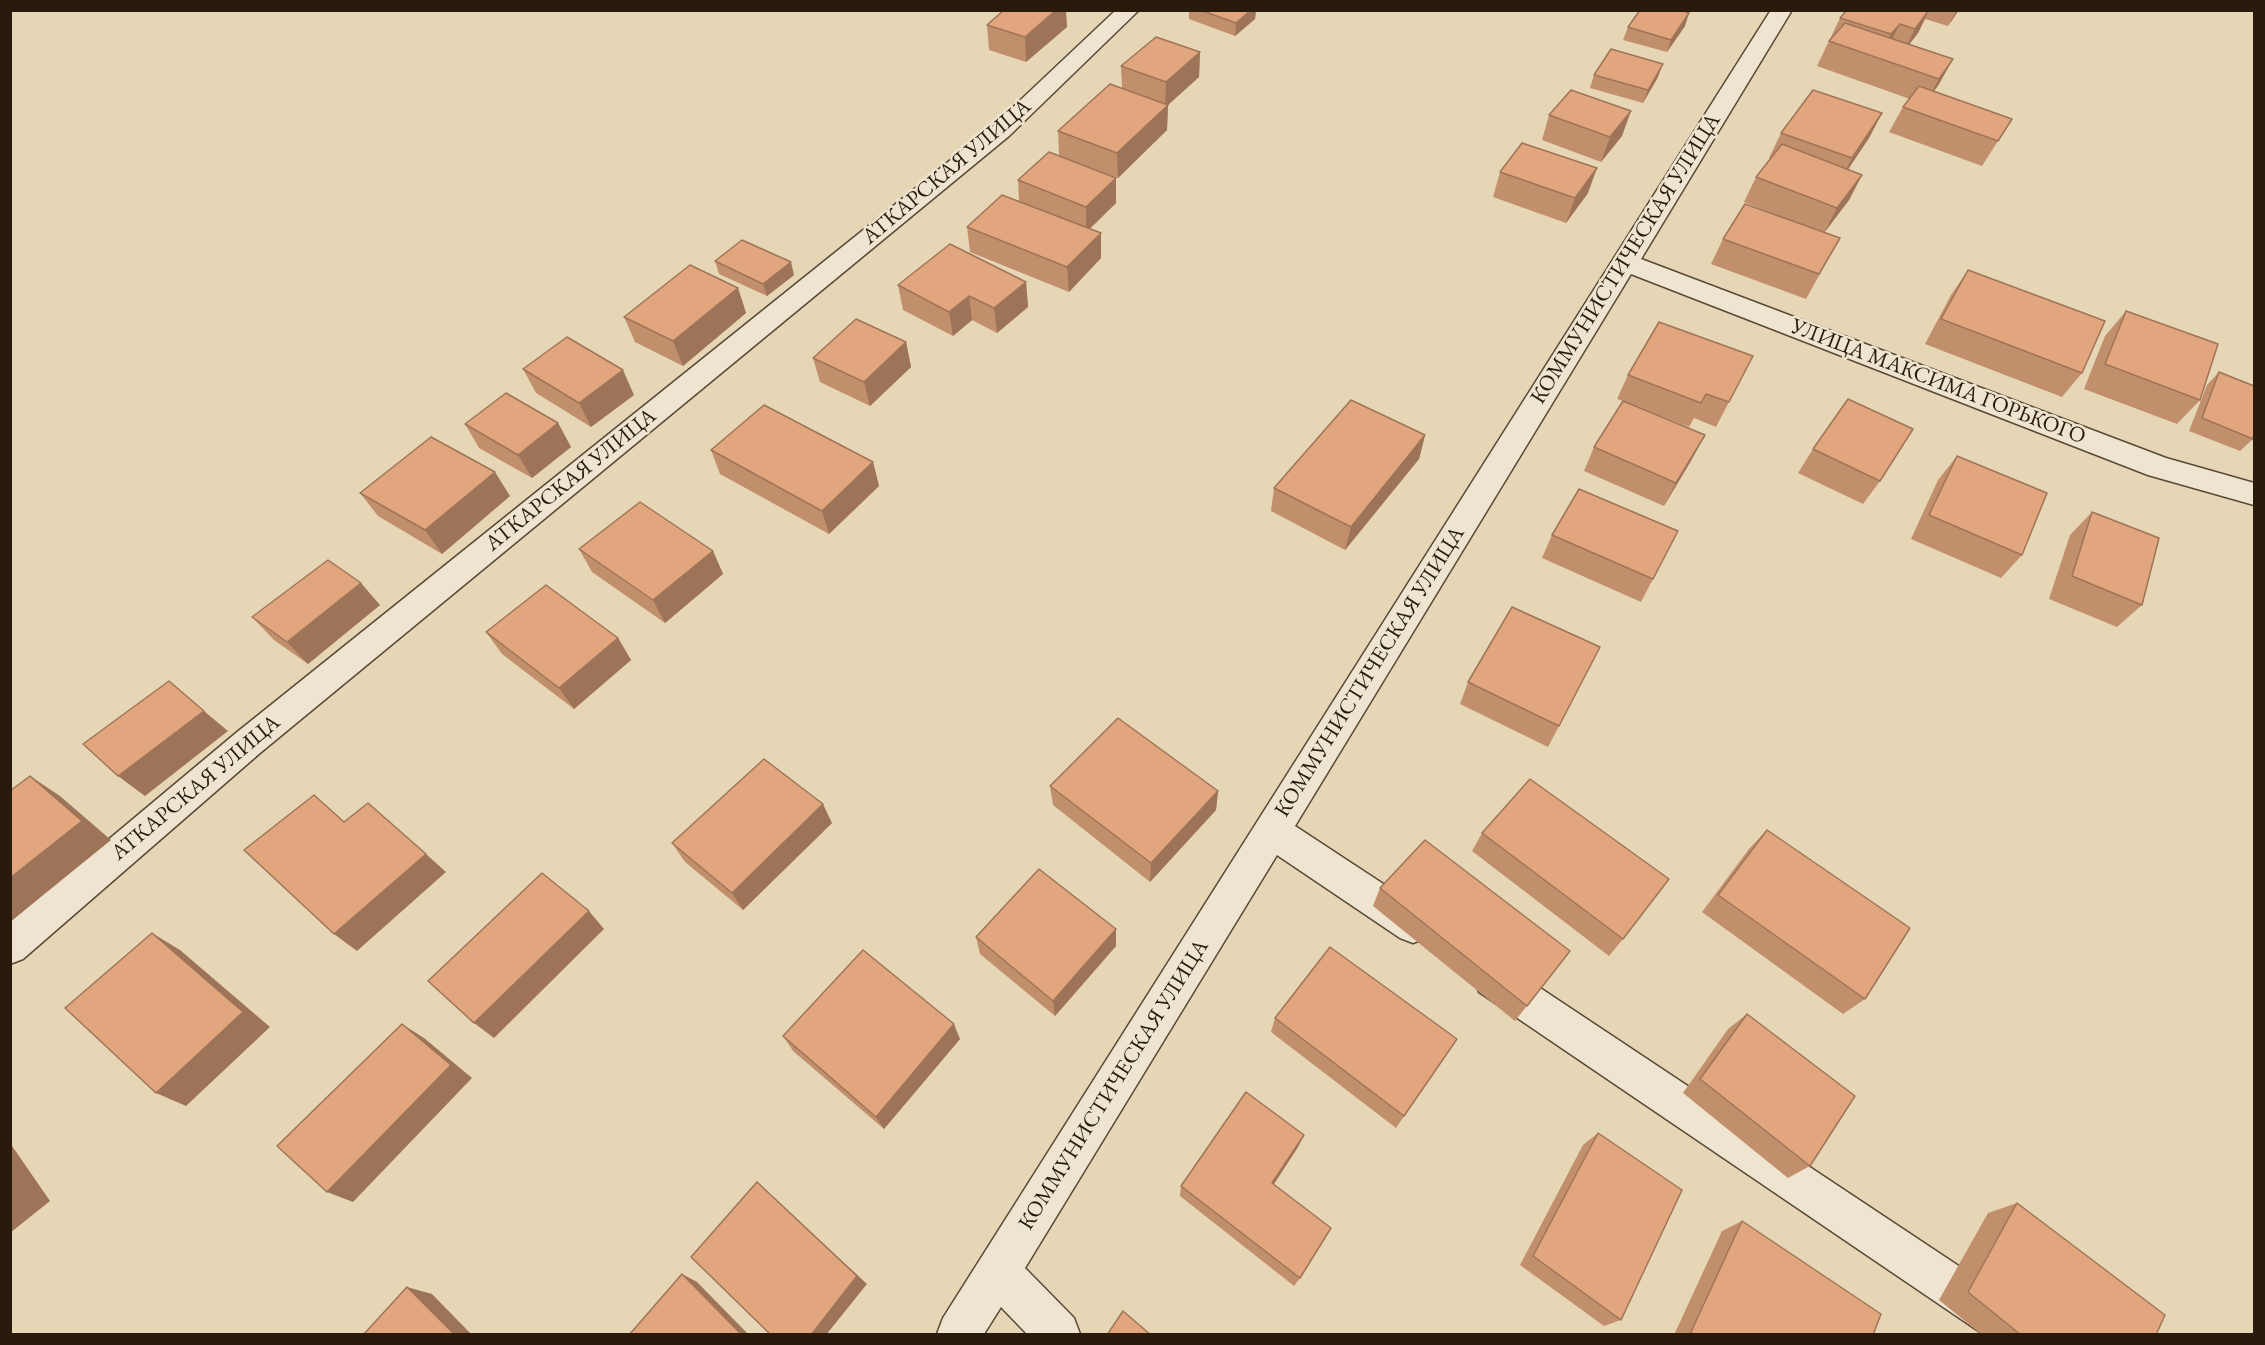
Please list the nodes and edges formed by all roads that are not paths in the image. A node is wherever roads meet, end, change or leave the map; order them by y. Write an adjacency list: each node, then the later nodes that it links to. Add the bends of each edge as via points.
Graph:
1 (1129, 10): 6 (street, АТКАРСКАЯ УЛИЦА, via 1000,131 257,736)
2 (1782, 10): 3 (street, КОММУНИСТИЧЕСКАЯ УЛИЦА)
3 (1624, 262): 4 (street, УЛИЦА МАКСИМА ГОРЬКОГО, via 2158,467); 5 (street, КОММУНИСТИЧЕСКАЯ УЛИЦА)
4 (2254, 494)
5 (1272, 831): 7 (street, КОММУНИСТИЧЕСКАЯ УЛИЦА); 10 (street)
6 (10, 946)
7 (998, 1272): 8 (street, КОММУНИСТИЧЕСКАЯ УЛИЦА); 9 (street)
8 (959, 1335)
9 (1058, 1335)
10 (2021, 1335)

